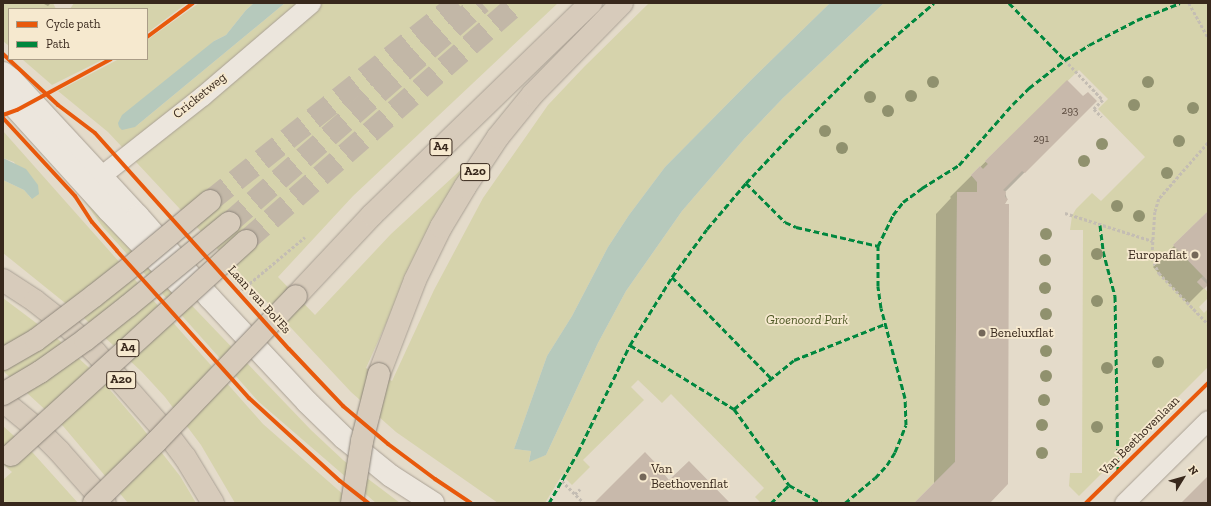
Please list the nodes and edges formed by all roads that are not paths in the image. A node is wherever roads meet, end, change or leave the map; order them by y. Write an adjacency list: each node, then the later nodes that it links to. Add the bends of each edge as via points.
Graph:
1 (311, 3): 7 (street, Cricketweg, via 202,96)
2 (591, 3): 17 (highway, A4, bridge, via 372,215 156,442)
3 (622, 3): 20 (highway, A20, bridge, via 533,94 498,137 441,227 414,280 379,374 362,441)
4 (3, 73): 6 (street, via 11,79)
5 (3, 94): 6 (street)
6 (69, 155): 7 (street)
7 (93, 181): 21 (street, via 295,406 343,451); 22 (street, via 344,438 391,476)
8 (210, 200): 12 (highway, bridge, via 94,296 36,340)
9 (229, 222): 13 (highway, A4, bridge, via 85,340)
10 (246, 241): 16 (highway, A4, bridge)
11 (3, 280): 19 (highway, A20, via 67,326 95,352 169,436)
12 (3, 359)
13 (3, 394)
14 (3, 401): 18 (highway, via 59,451)
15 (1208, 420): 23 (street)
16 (7, 459)
17 (94, 503)
18 (105, 503)
19 (214, 503)
20 (352, 503)
21 (409, 503)
22 (433, 503)
23 (1124, 503)

